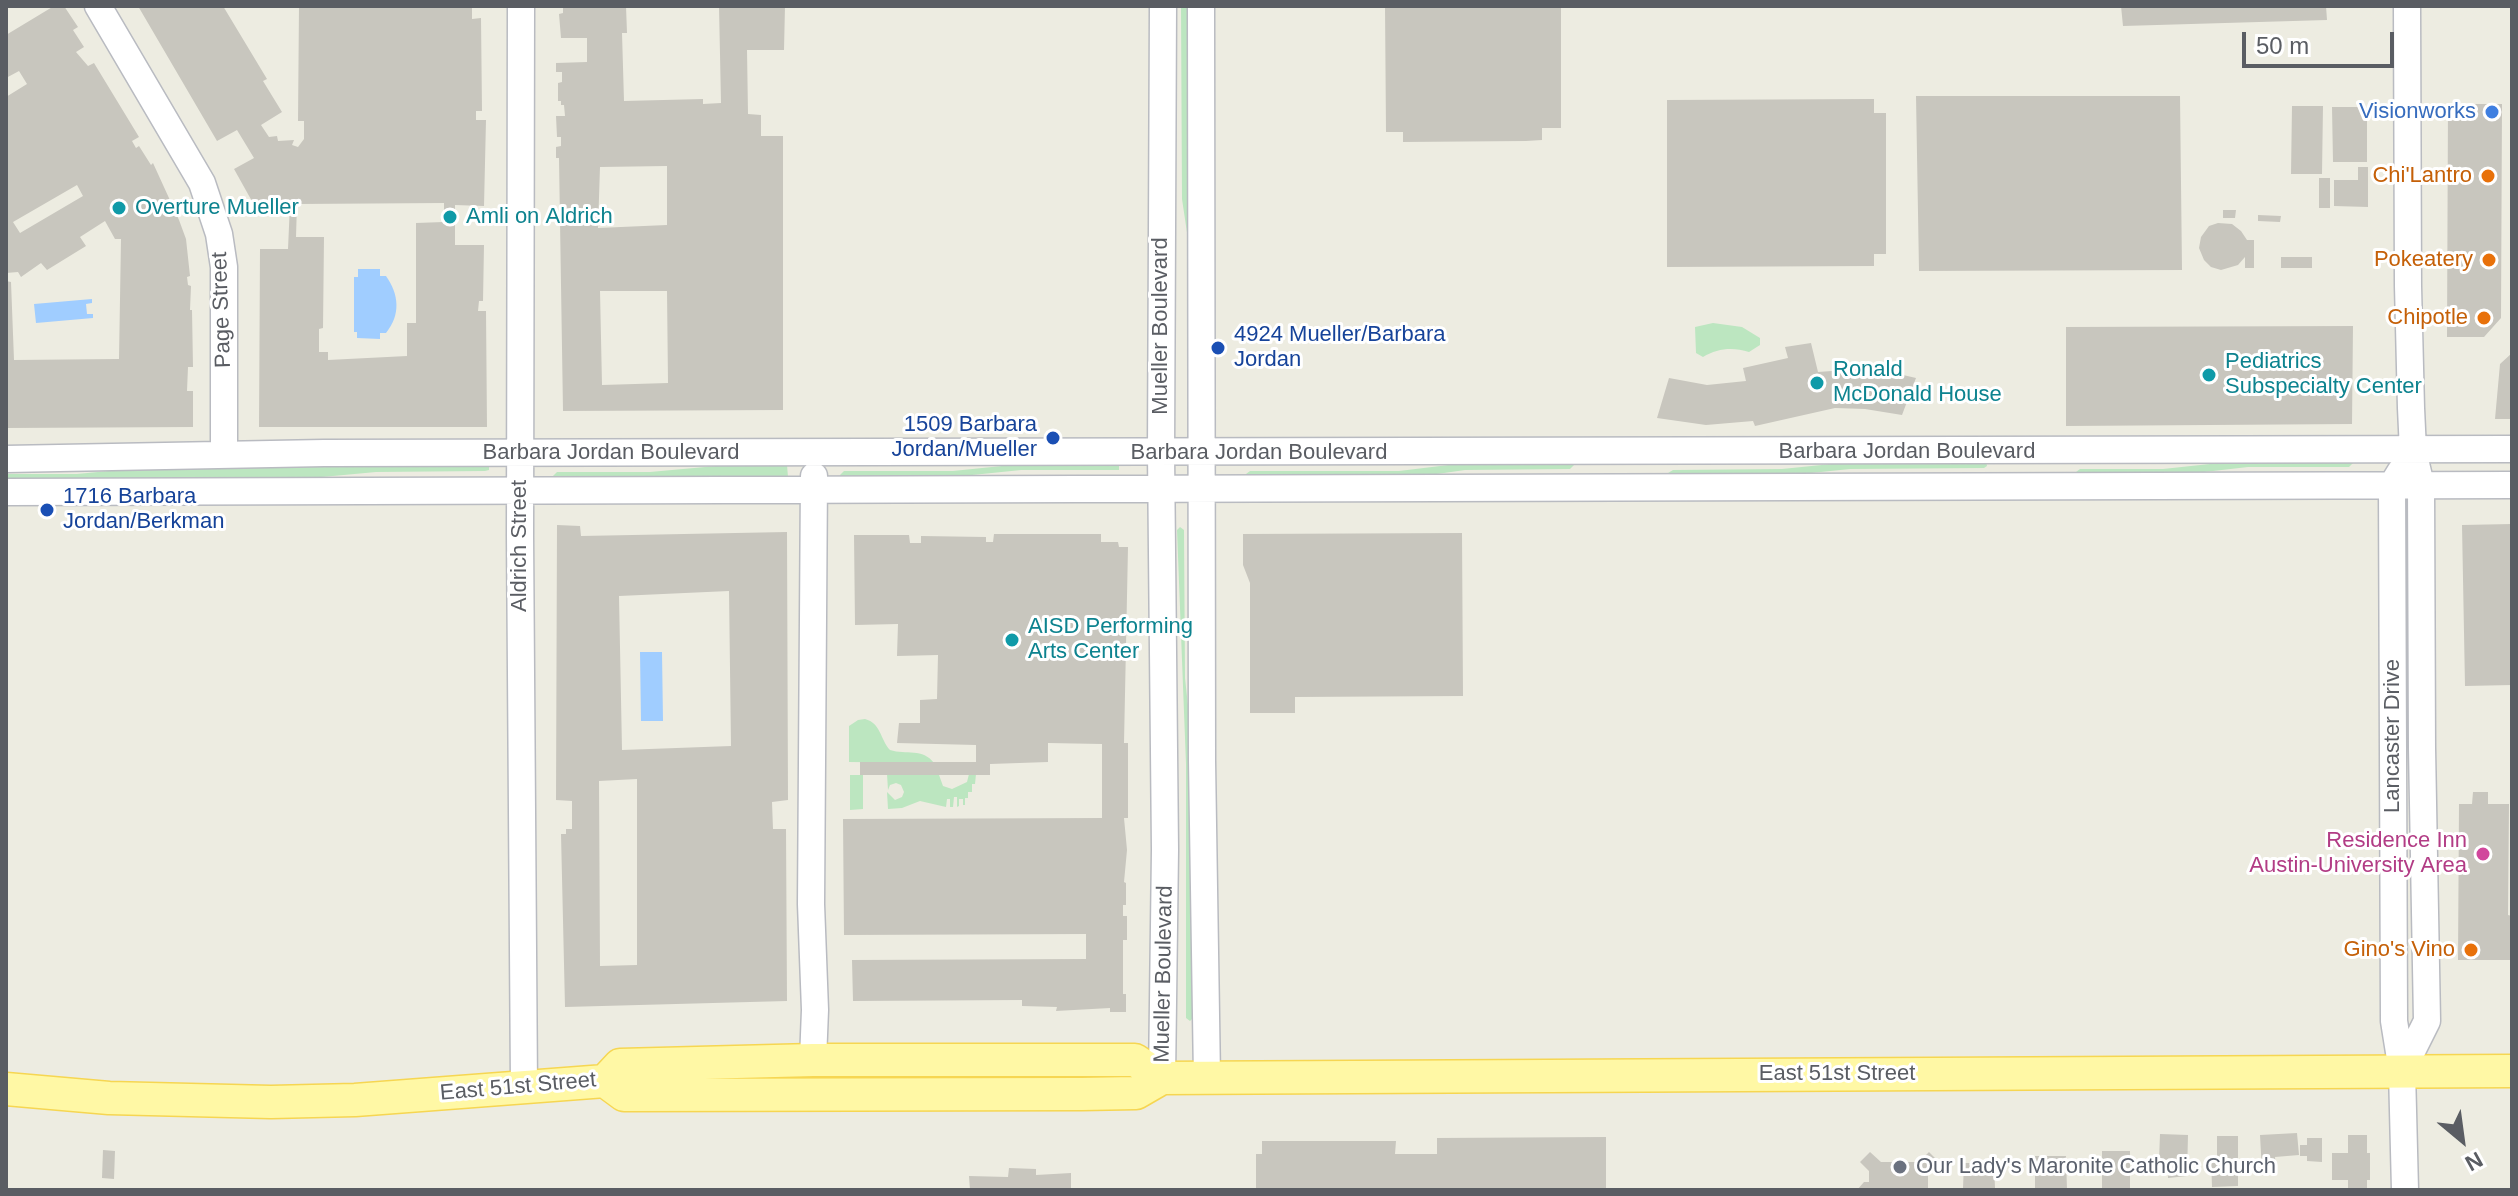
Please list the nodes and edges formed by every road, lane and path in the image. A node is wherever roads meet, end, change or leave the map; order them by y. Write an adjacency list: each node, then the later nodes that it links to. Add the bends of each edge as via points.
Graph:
1 (98, 6): 12 (street, Page Street, via 202,183 213,211 224,267)
2 (521, 6): 8 (street, Aldrich Street)
3 (1163, 6): 10 (street, Mueller Boulevard)
4 (1201, 6): 11 (street, Mueller Boulevard)
5 (2407, 6): 7 (street, Lancaster Drive)
6 (2512, 449): 7 (street, Barbara Jordan Boulevard)
7 (2413, 451): 11 (street, Barbara Jordan Boulevard); 14 (street); 15 (street, Lancaster Drive)
8 (521, 452): 9 (street, Barbara Jordan Boulevard); 12 (street, Barbara Jordan Boulevard); 21 (street, Aldrich Street)
9 (814, 453): 10 (street, Barbara Jordan Boulevard); 19 (street)
10 (1161, 453): 11 (street, Barbara Jordan Boulevard); 18 (street, Mueller Boulevard)
11 (1201, 453): 17 (street, Mueller Boulevard)
12 (224, 454): 13 (street, Barbara Jordan Boulevard)
13 (6, 459)
14 (2392, 485): 15 (street, Barbara Jordan Boulevard); 17 (street, Barbara Jordan Boulevard); 23 (street, Lancaster Drive, via 2394,1021)
15 (2421, 485): 16 (street, Barbara Jordan Boulevard); 23 (street, Lancaster Drive, via 2427,1021)
16 (2512, 485)
17 (1201, 489): 18 (street, Barbara Jordan Boulevard); 26 (street, Mueller Boulevard)
18 (1161, 490): 19 (street, Barbara Jordan Boulevard); 25 (street, Mueller Boulevard)
19 (814, 491): 21 (street, Barbara Jordan Boulevard); 22 (street)
20 (6, 492): 21 (street, Barbara Jordan Boulevard)
21 (520, 492): 28 (street, Aldrich Street)
22 (813, 1060): 25 (main road, East 51st Street, via 1135,1060); 27 (main road, East 51st Street, via 620,1065)
23 (2402, 1071): 24 (main road, East 51st Street); 26 (main road, East 51st Street); 30 (street)
24 (2512, 1071)
25 (1162, 1078): 26 (main road, East 51st Street); 27 (main road, East 51st Street, via 1136,1093 624,1095)
26 (1207, 1078)
27 (605, 1081): 28 (main road, East 51st Street)
28 (524, 1086): 29 (main road, East 51st Street, via 271,1102)
29 (6, 1089)
30 (2405, 1190)

